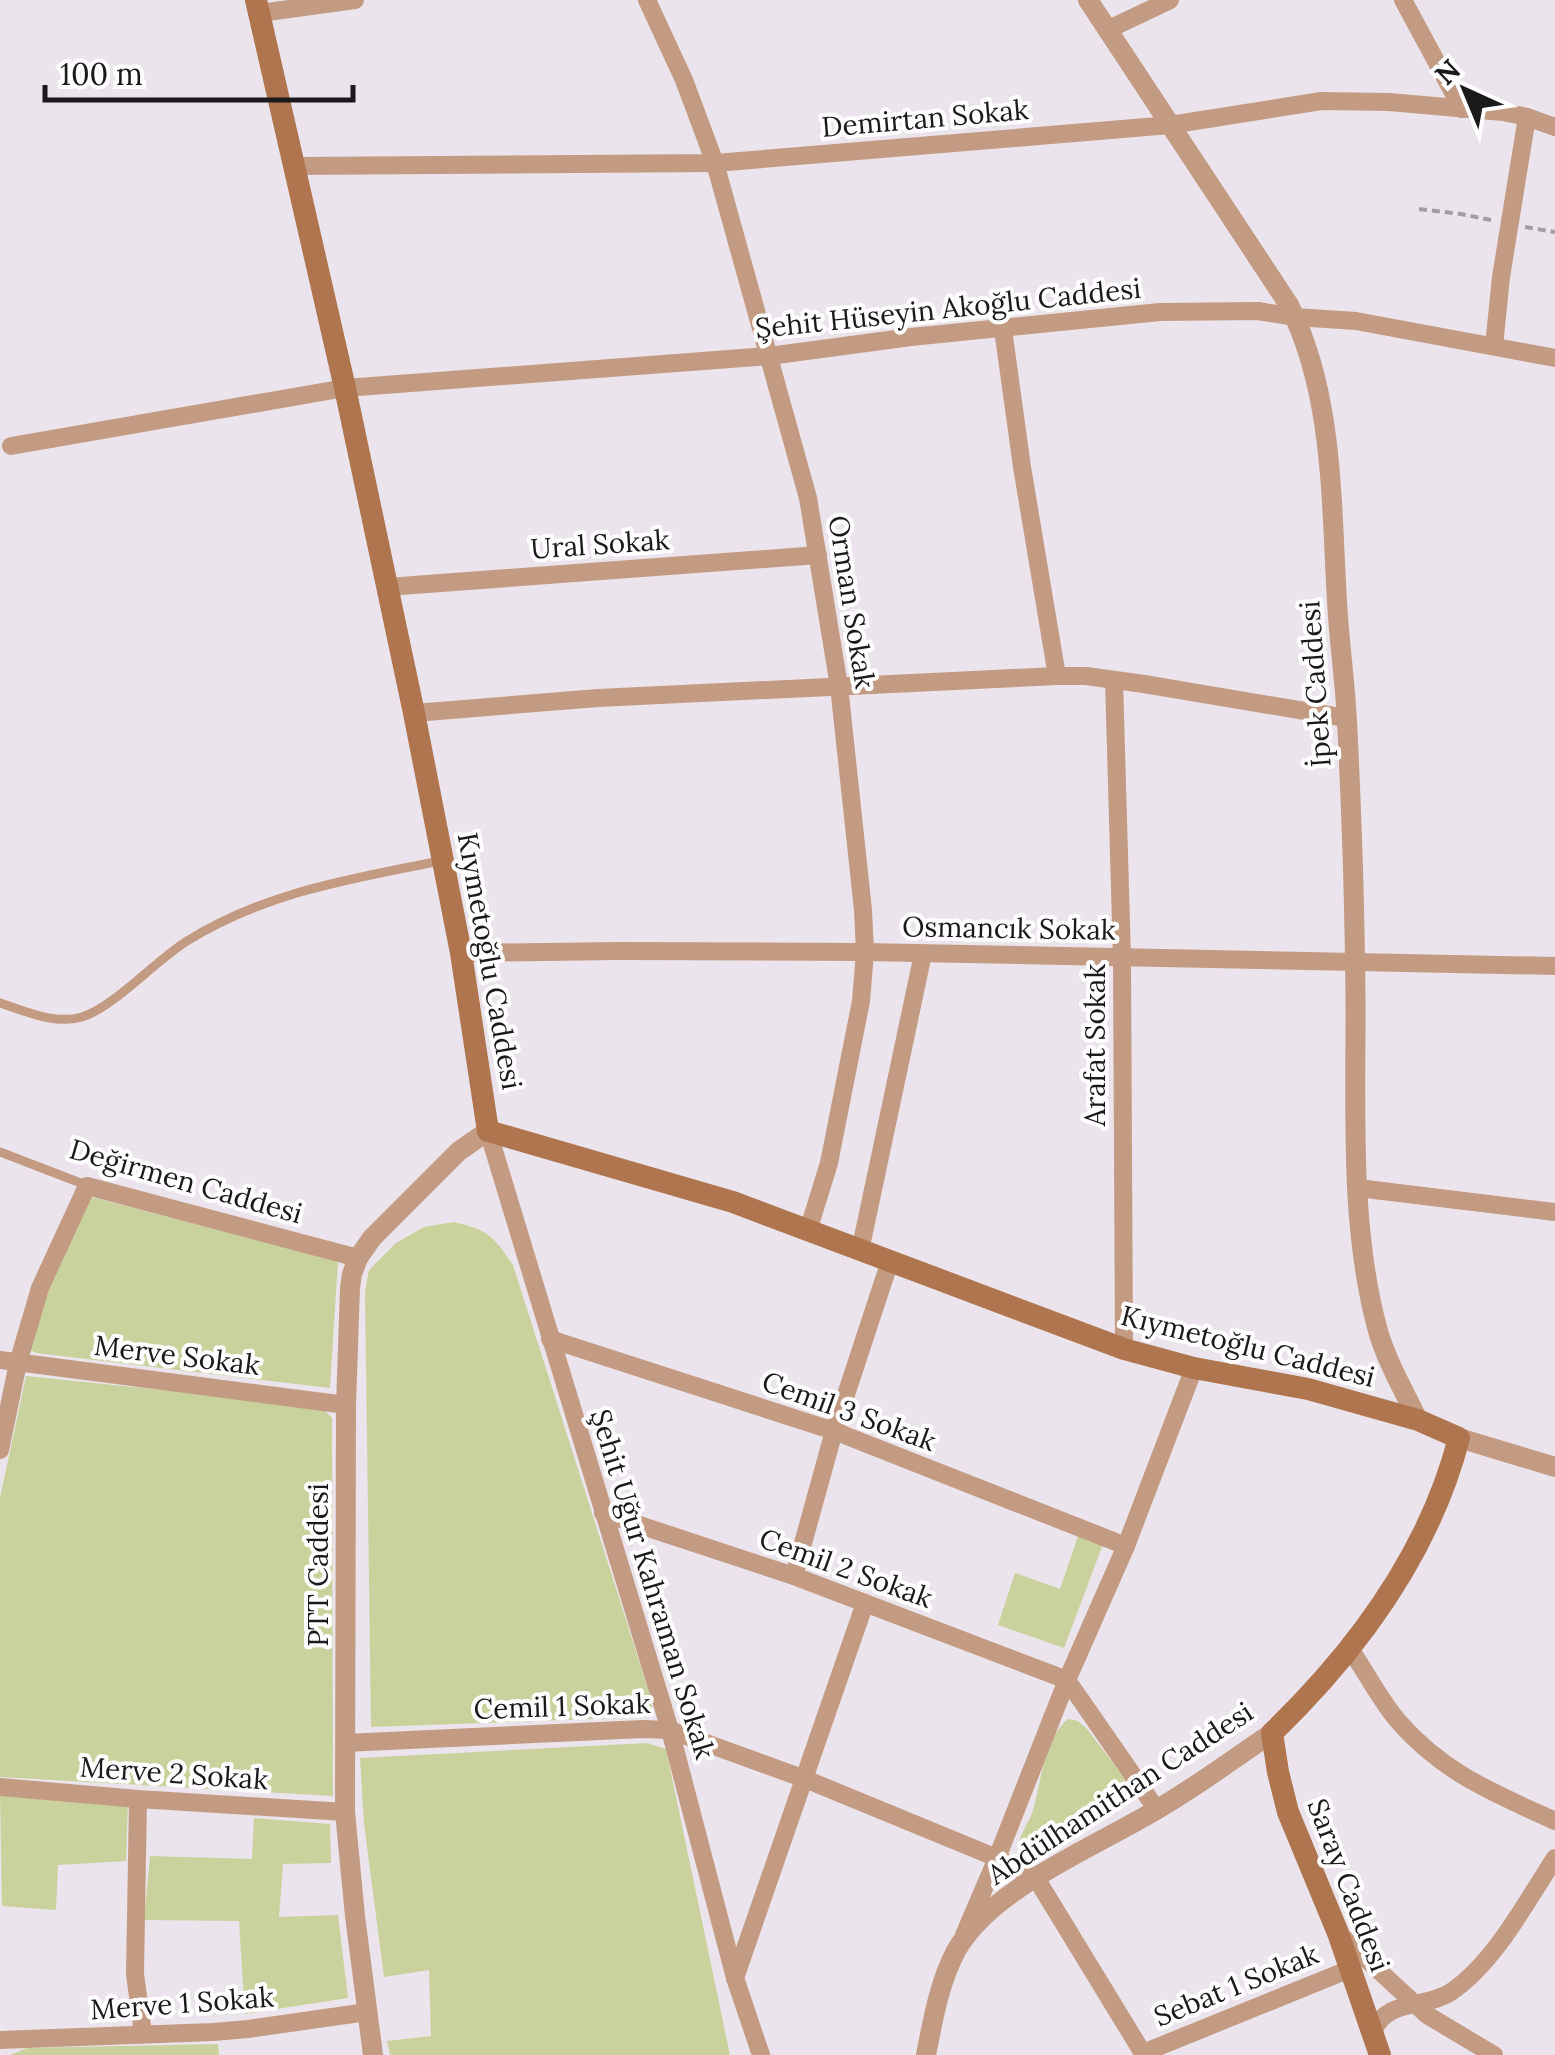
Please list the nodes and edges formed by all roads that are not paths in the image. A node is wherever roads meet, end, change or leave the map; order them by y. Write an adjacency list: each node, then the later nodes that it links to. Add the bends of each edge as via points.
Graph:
1 (354, 0): 6 (street)
2 (647, 0): 12 (street, Orman Sokak)
3 (1088, 0): 7 (street, İpek Caddesi)
4 (1170, 0): 7 (street)
5 (1403, 0): 8 (street)
6 (258, 7): 13 (main road, Kıymetoğlu Caddesi)
7 (1107, 30): 10 (street, İpek Caddesi)
8 (1462, 109): 9 (street, Demirtan Sokak); 10 (street, Demirtan Sokak, via 1321,100)
9 (1527, 117): 11 (street, Demirtan Sokak); 16 (street)
10 (1170, 125): 12 (street, Demirtan Sokak); 14 (street, İpek Caddesi)
11 (1555, 127)
12 (715, 164): 13 (street, Demirtan Sokak); 17 (street, Orman Sokak)
13 (295, 166): 19 (main road, Kıymetoğlu Caddesi)
14 (1295, 317): 15 (street, Şehit Hüseyin Akoğlu Caddesi, via 1258,310 1160,312); 16 (street, Şehit Hüseyin Akoğlu Caddesi); 27 (street, İpek Caddesi, via 1310,356 1331,486)
15 (1002, 329): 17 (street, Şehit Hüseyin Akoğlu Caddesi); 23 (street)
16 (1494, 346): 18 (street, Şehit Hüseyin Akoğlu Caddesi)
17 (769, 356): 19 (street, Şehit Hüseyin Akoğlu Caddesi); 21 (street, Orman Sokak)
18 (1555, 358)
19 (345, 388): 20 (street, Şehit Hüseyin Akoğlu Caddesi); 22 (main road, Kıymetoğlu Caddesi)
20 (12, 446)
21 (818, 555): 22 (street, Ural Sokak); 25 (street, Orman Sokak)
22 (387, 587): 26 (main road, Kıymetoğlu Caddesi)
23 (1057, 676): 24 (street); 25 (street)
24 (1114, 680): 27 (street); 32 (street, Arafat Sokak)
25 (839, 686): 26 (street); 29 (street, Orman Sokak)
26 (414, 713): 28 (main road, Kıymetoğlu Caddesi)
27 (1346, 718): 33 (street, İpek Caddesi)
28 (443, 861): 30 (main road, Kıymetoğlu Caddesi); 35 (lane, via 331,882 238,913 176,948 81,1017 58,1020)
29 (866, 952): 30 (street, Osmancık Sokak); 31 (street, Osmancık Sokak); 41 (street, Orman Sokak, via 829,1164)
30 (461, 953): 36 (main road, Kıymetoğlu Caddesi)
31 (923, 954): 32 (street, Osmancık Sokak); 42 (street)
32 (1122, 958): 33 (street, Osmancık Sokak); 46 (street, Arafat Sokak)
33 (1356, 960): 34 (street, Osmancık Sokak); 39 (street, İpek Caddesi)
34 (1555, 966)
35 (0, 1003)
36 (488, 1131): 41 (main road, Kıymetoğlu Caddesi, via 733,1202); 43 (street, PTT Caddesi, via 423,1186); 45 (street, Şehit Uğur Kahraman Sokak)
37 (0, 1152): 38 (lane, Değirmen Caddesi)
38 (86, 1186): 43 (street, Değirmen Caddesi); 47 (street)
39 (1358, 1188): 40 (street); 50 (street, İpek Caddesi, via 1379,1334)
40 (1555, 1212)
41 (808, 1231): 42 (main road, Kıymetoğlu Caddesi)
42 (860, 1250): 44 (main road, Kıymetoğlu Caddesi)
43 (358, 1258): 49 (street, PTT Caddesi, via 350,1288)
44 (890, 1261): 46 (main road, Kıymetoğlu Caddesi); 51 (street)
45 (550, 1339): 51 (street, Cemil 3 Sokak); 55 (street, Şehit Uğur Kahraman Sokak)
46 (1124, 1349): 48 (main road, Kıymetoğlu Caddesi)
47 (9, 1361): 49 (street, Merve Sokak); 53 (street)
48 (1194, 1368): 50 (main road, Kıymetoğlu Caddesi); 56 (street)
49 (346, 1405): 63 (street, PTT Caddesi)
50 (1418, 1420): 52 (main road, Kıymetoğlu Caddesi)
51 (834, 1431): 56 (street, Cemil 3 Sokak); 57 (street)
52 (1459, 1438): 54 (street, Kıymetoğlu Caddesi); 59 (main road, Abdülhamithan Caddesi, via 1424,1532)
53 (0, 1450)
54 (1555, 1467)
55 (603, 1513): 57 (street, Cemil 2 Sokak); 61 (street, Şehit Uğur Kahraman Sokak)
56 (1126, 1546): 60 (street)
57 (794, 1576): 58 (street, Cemil 2 Sokak)
58 (865, 1603): 60 (street, Cemil 2 Sokak); 64 (street)
59 (1350, 1648): 62 (main road, Abdülhamithan Caddesi); 69 (street, via 1421,1744 1487,1791)
60 (1067, 1680): 67 (street); 70 (street)
61 (670, 1730): 63 (street, Cemil 1 Sokak); 64 (street, Cemil 1 Sokak); 76 (street, Şehit Uğur Kahraman Sokak)
62 (1272, 1733): 67 (street, Abdülhamithan Caddesi); 73 (main road, Saray Caddesi, via 1288,1812)
63 (345, 1743): 68 (street, PTT Caddesi)
64 (805, 1779): 70 (street, Cemil 1 Sokak); 76 (street)
65 (0, 1787): 66 (street, Merve 2 Sokak)
66 (138, 1800): 68 (street, Merve 2 Sokak); 79 (street, via 135,1974)
67 (1157, 1810): 72 (street, Abdülhamithan Caddesi)
68 (345, 1812): 78 (street, PTT Caddesi)
69 (1555, 1821)
70 (997, 1858): 72 (street, Cemil 1 Sokak); 74 (street)
71 (1555, 1858): 77 (street, via 1480,1967 1446,1996)
72 (1036, 1878): 74 (street, Abdülhamithan Caddesi, via 1001,1902); 82 (street)
73 (1338, 1933): 75 (main road, Saray Caddesi); 77 (street)
74 (957, 1949): 85 (street, Abdülhamithan Caddesi)
75 (1350, 1969): 81 (main road, Saray Caddesi); 82 (street, Sebat 1 Sokak)
76 (735, 1978): 84 (street, Şehit Uğur Kahraman Sokak)
77 (1416, 2006): 81 (street, via 1391,2010 1376,2023); 86 (street)
78 (367, 2012): 79 (street, Merve 1 Sokak, via 248,2029); 83 (street, PTT Caddesi)
79 (143, 2034): 80 (street, Merve 1 Sokak)
80 (0, 2040)
81 (1376, 2044)
82 (1144, 2054)
83 (373, 2055)
84 (761, 2055)
85 (926, 2055)
86 (1494, 2055)

